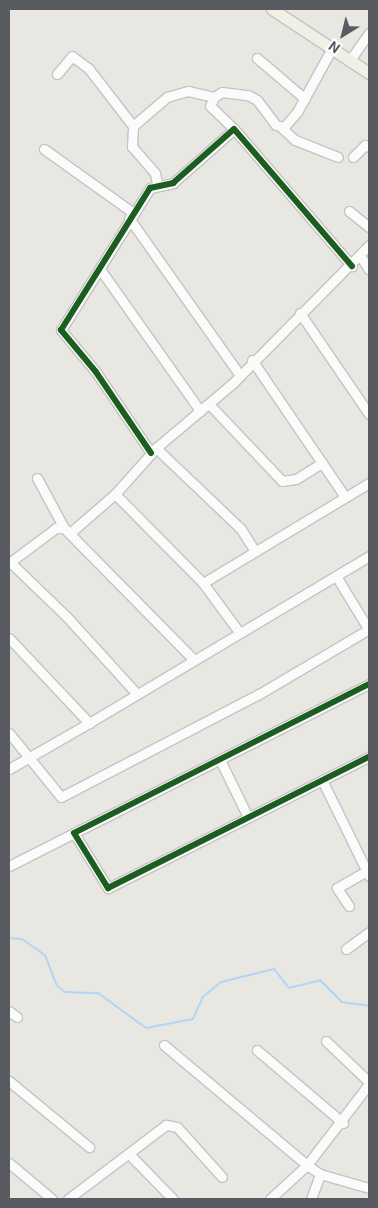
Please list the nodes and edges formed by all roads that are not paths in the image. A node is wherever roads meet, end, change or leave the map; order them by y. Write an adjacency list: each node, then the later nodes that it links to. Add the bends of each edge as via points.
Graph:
1 (272, 9): 3 (main road)
2 (369, 33): 5 (street)
3 (332, 48): 5 (main road); 9 (street)
4 (257, 58): 9 (street)
5 (350, 60): 6 (main road)
6 (369, 73)
7 (57, 74): 10 (street, via 72,56 89,69)
8 (214, 96): 10 (street, via 188,91 167,97); 11 (street, via 222,92 248,95); 12 (street, via 210,106)
9 (305, 99): 11 (street, via 286,126)
10 (133, 126): 17 (street, via 132,147 155,173)
11 (281, 127): 15 (street, via 295,140)
12 (234, 129): 17 (street, via 173,183); 23 (street)
13 (369, 147): 16 (street, via 365,146)
14 (44, 149): 19 (street)
15 (338, 157)
16 (353, 157)
17 (157, 184): 19 (street)
18 (349, 210): 20 (street)
19 (131, 214): 24 (street); 28 (street)
20 (369, 227)
21 (369, 245): 22 (street)
22 (361, 257): 23 (street); 25 (street)
23 (352, 266): 26 (street)
24 (100, 269): 30 (street); 32 (street, via 61,330)
25 (369, 270)
26 (300, 313): 27 (street); 31 (street)
27 (252, 360): 28 (street); 33 (street)
28 (239, 374): 29 (street)
29 (209, 404): 30 (street); 33 (street, via 282,481 296,480)
30 (200, 411): 32 (street)
31 (369, 414)
32 (154, 450): 36 (street); 39 (street, via 241,529)
33 (322, 463): 37 (street)
34 (37, 478): 38 (street)
35 (369, 483): 37 (street)
36 (115, 494): 38 (street); 43 (street)
37 (345, 497): 39 (street)
38 (67, 531): 41 (street, via 56,528); 47 (street)
39 (255, 551): 43 (street)
40 (369, 556): 42 (street)
41 (9, 562): 49 (street, via 68,617)
42 (336, 576): 44 (street); 45 (street)
43 (203, 583): 45 (street)
44 (369, 629): 52 (street, via 259,694 61,797)
45 (239, 632): 47 (street)
46 (9, 638): 50 (street)
47 (194, 660): 49 (street)
48 (369, 684): 54 (street)
49 (137, 694): 50 (street)
50 (89, 723): 52 (street)
51 (9, 733): 52 (street)
52 (30, 756): 55 (street)
53 (369, 757): 56 (street)
54 (221, 762): 57 (street); 58 (street)
55 (9, 769)
56 (322, 780): 57 (street); 60 (street)
57 (248, 817): 58 (street, via 108,888)
58 (74, 833): 59 (street)
59 (9, 866)
60 (368, 873): 61 (street, via 337,888)
61 (349, 906)
62 (369, 932): 63 (street)
63 (346, 949)
64 (9, 1010): 65 (street)
65 (17, 1016)
66 (326, 1041): 70 (street)
67 (164, 1045): 75 (street)
68 (257, 1050): 71 (street)
69 (9, 1081): 72 (street)
70 (369, 1083): 71 (street)
71 (343, 1123): 75 (street)
72 (89, 1147)
73 (130, 1155): 77 (street, via 166,1125 172,1126); 80 (street); 81 (street)
74 (9, 1163): 79 (street)
75 (307, 1165): 76 (street); 82 (street)
76 (320, 1174): 78 (street); 83 (street)
77 (222, 1177)
78 (369, 1188)
79 (52, 1199)
80 (68, 1199)
81 (173, 1199)
82 (270, 1199)
83 (311, 1199)

